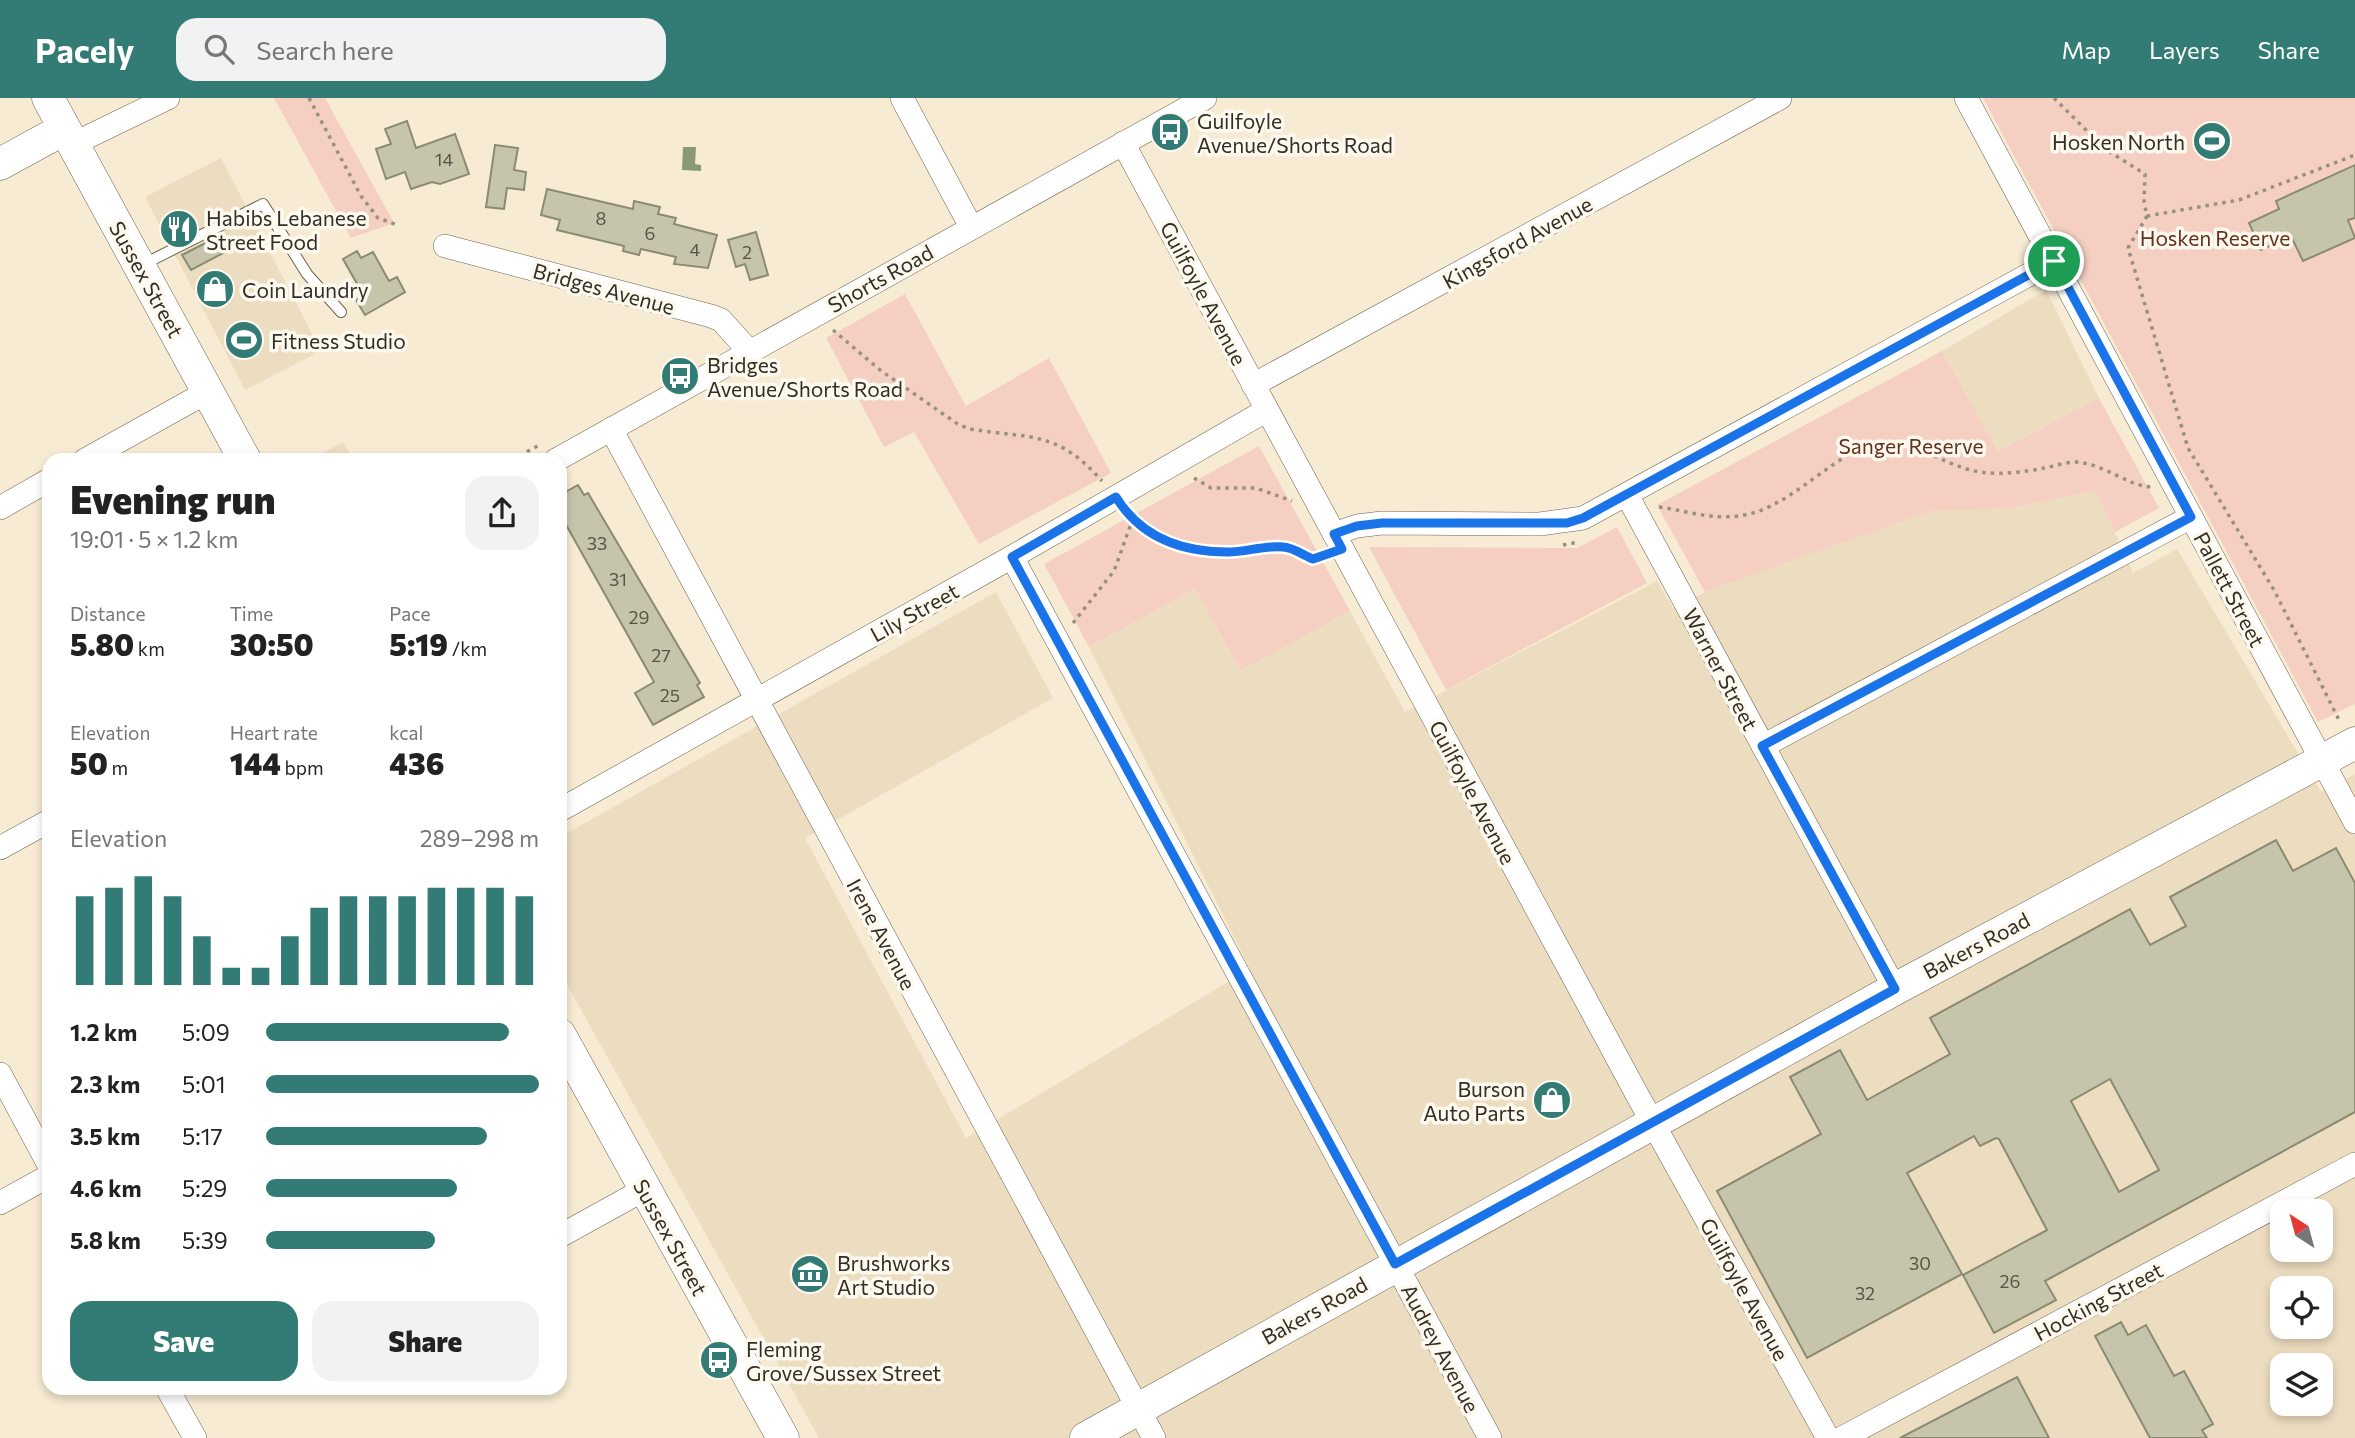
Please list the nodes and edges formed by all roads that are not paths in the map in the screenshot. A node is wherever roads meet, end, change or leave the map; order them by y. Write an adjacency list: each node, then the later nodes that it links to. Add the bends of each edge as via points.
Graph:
1 (48, 98): 7 (street, Sussex Street)
2 (168, 98): 7 (street)
3 (902, 98): 10 (street)
4 (1205, 98): 8 (street, Shorts Road)
5 (1780, 98): 16 (street, Kingsford Avenue)
6 (1966, 98): 12 (street, Pallett Street)
7 (69, 136): 9 (street); 13 (street, Sussex Street)
8 (1123, 143): 10 (street, Shorts Road); 16 (street, Guilfoyle Avenue)
9 (0, 164)
10 (971, 227): 15 (street, Shorts Road)
11 (445, 246): 15 (street, Bridges Avenue, via 711,316)
12 (2054, 261): 24 (street); 26 (street, Pallett Street)
13 (141, 266): 14 (lane, via 263,204 307,274); 17 (street, Sussex Street)
14 (341, 312)
15 (749, 351): 19 (street, Shorts Road)
16 (1253, 385): 18 (street, Guilfoyle Avenue)
17 (208, 392): 20 (street); 21 (street, Sussex Street)
18 (1267, 410): 27 (street, Guilfoyle Avenue); 28 (street, Lily Street)
19 (611, 429): 22 (street, Shorts Road); 29 (street, Irene Avenue)
20 (98, 453)
21 (241, 453)
22 (567, 454)
23 (42, 484): 25 (street)
24 (1632, 504): 27 (street, via 1567,523 1357,526); 31 (street, Warner Street)
25 (0, 508)
26 (2191, 517): 31 (street); 32 (street, Pallett Street)
27 (1338, 542): 40 (street, Guilfoyle Avenue)
28 (1012, 557): 29 (street, Lily Street); 47 (street, Audrey Avenue)
29 (756, 699): 33 (street, Lily Street); 49 (street, Irene Avenue)
30 (2348, 734): 32 (street, Bakers Road)
31 (1762, 746): 37 (street, Warner Street)
32 (2322, 760): 34 (street, Pallett Street); 37 (street, Bakers Road)
33 (567, 806)
34 (2355, 822)
35 (42, 825): 36 (street)
36 (0, 848)
37 (1895, 989): 40 (street, Bakers Road)
38 (567, 1048): 44 (street, Sussex Street)
39 (0, 1074): 41 (street)
40 (1652, 1123): 47 (street, Bakers Road); 55 (street, Guilfoyle Avenue)
41 (42, 1152)
42 (2355, 1164): 56 (street, Hocking Street)
43 (42, 1180): 45 (street)
44 (645, 1189): 46 (street); 51 (street, Sussex Street)
45 (0, 1203)
46 (567, 1232)
47 (1395, 1264): 49 (street, Bakers Road); 54 (street, Audrey Avenue)
48 (171, 1395): 50 (street)
49 (1138, 1409): 52 (street, Bakers Road); 53 (street, Irene Avenue)
50 (195, 1438)
51 (783, 1438)
52 (1086, 1438)
53 (1154, 1438)
54 (1490, 1438)
55 (1828, 1438)
56 (1842, 1438)

